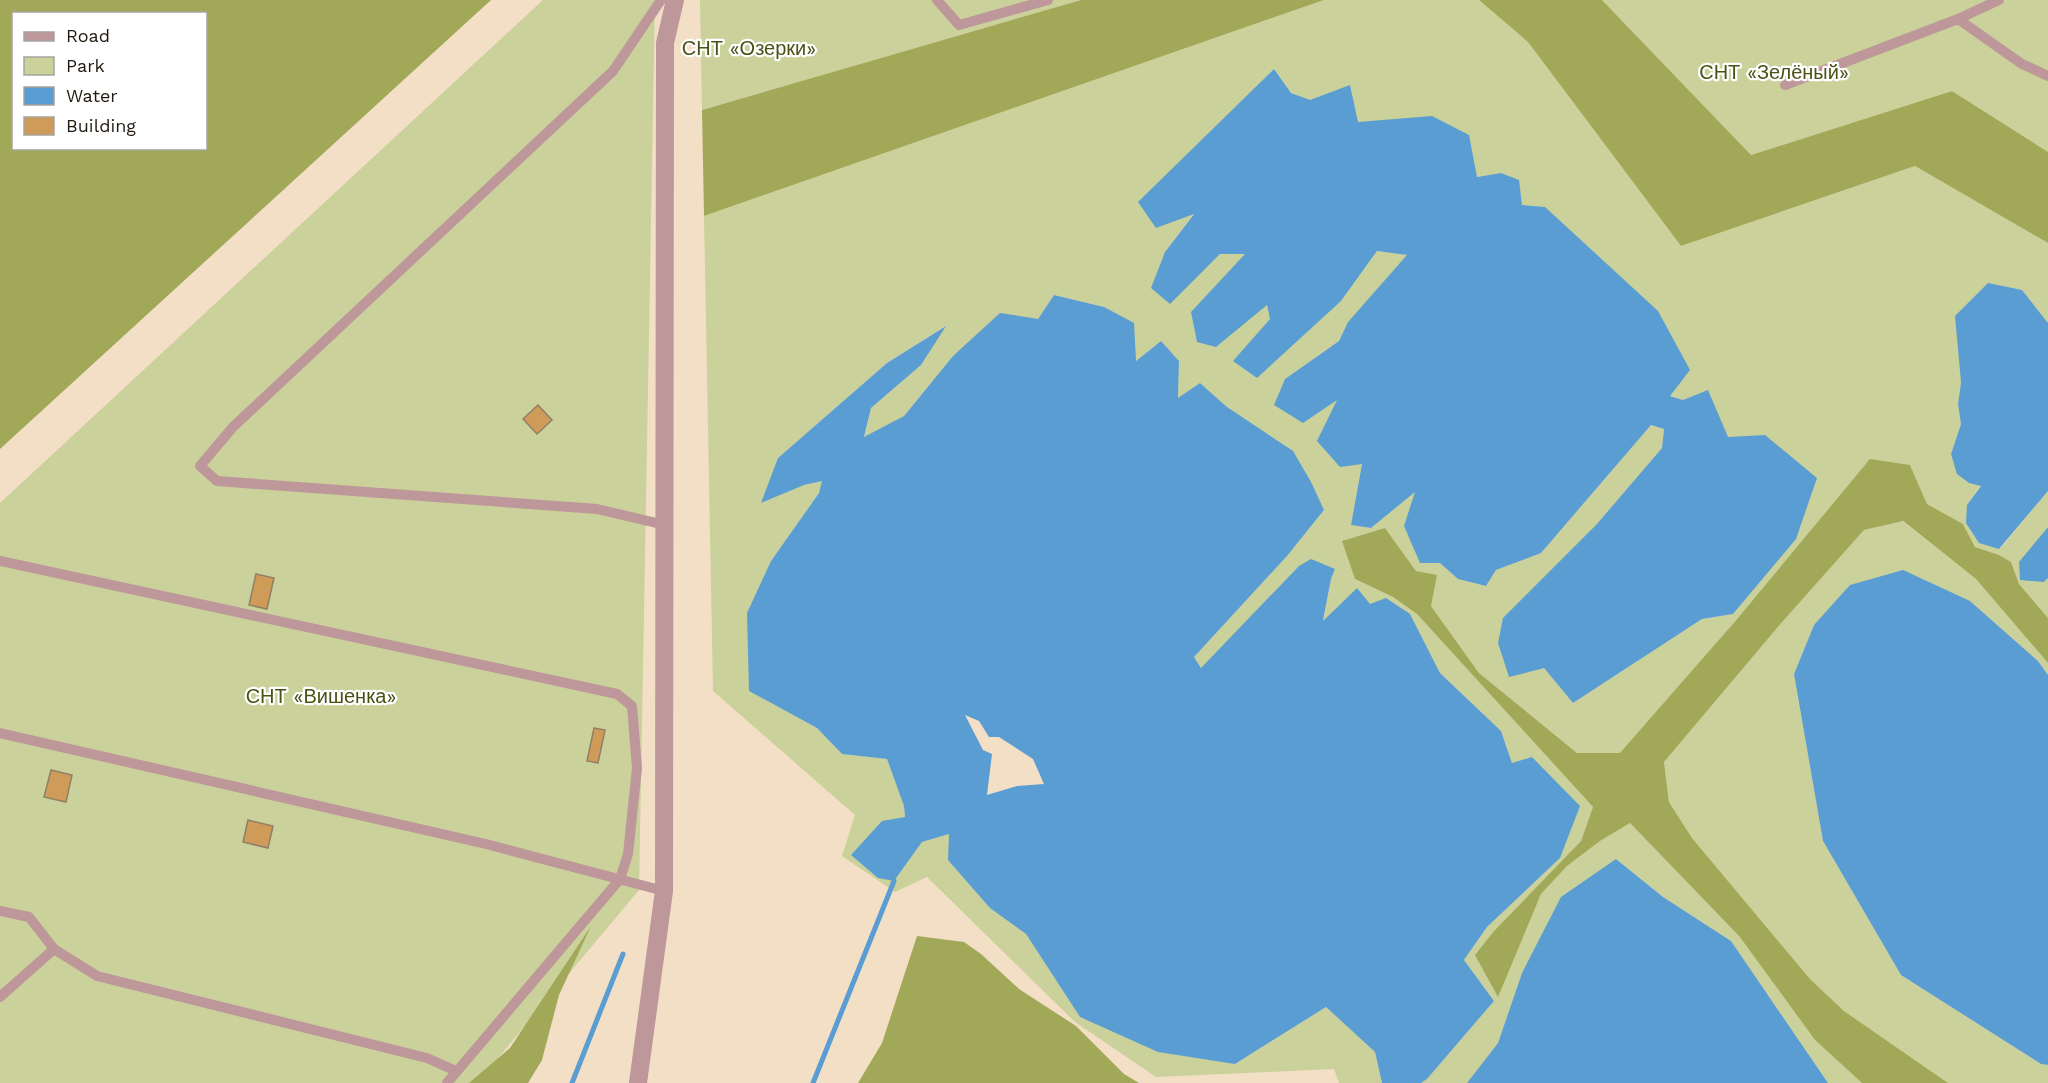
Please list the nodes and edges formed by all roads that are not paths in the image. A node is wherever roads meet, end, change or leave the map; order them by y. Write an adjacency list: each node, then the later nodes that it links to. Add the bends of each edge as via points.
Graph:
1 (661, 0): 9 (lane, via 613,71 233,427 200,466 217,481 597,509)
2 (675, 0): 9 (street, via 665,43)
3 (937, 0): 4 (lane, via 959,25)
4 (1048, 0)
5 (2000, 0): 6 (lane)
6 (1958, 19): 7 (lane, via 2022,64); 8 (lane)
7 (2048, 76)
8 (1785, 85)
9 (665, 525): 13 (street)
10 (0, 561): 12 (lane, via 617,694 632,706 638,768 628,854)
11 (0, 733): 12 (lane, via 486,844)
12 (620, 879): 13 (lane); 17 (lane)
13 (664, 891): 19 (street)
14 (0, 911): 15 (lane, via 29,916)
15 (54, 950): 16 (lane); 17 (lane, via 97,976 427,1058)
16 (0, 997)
17 (456, 1071): 18 (lane)
18 (447, 1083)
19 (638, 1083)

